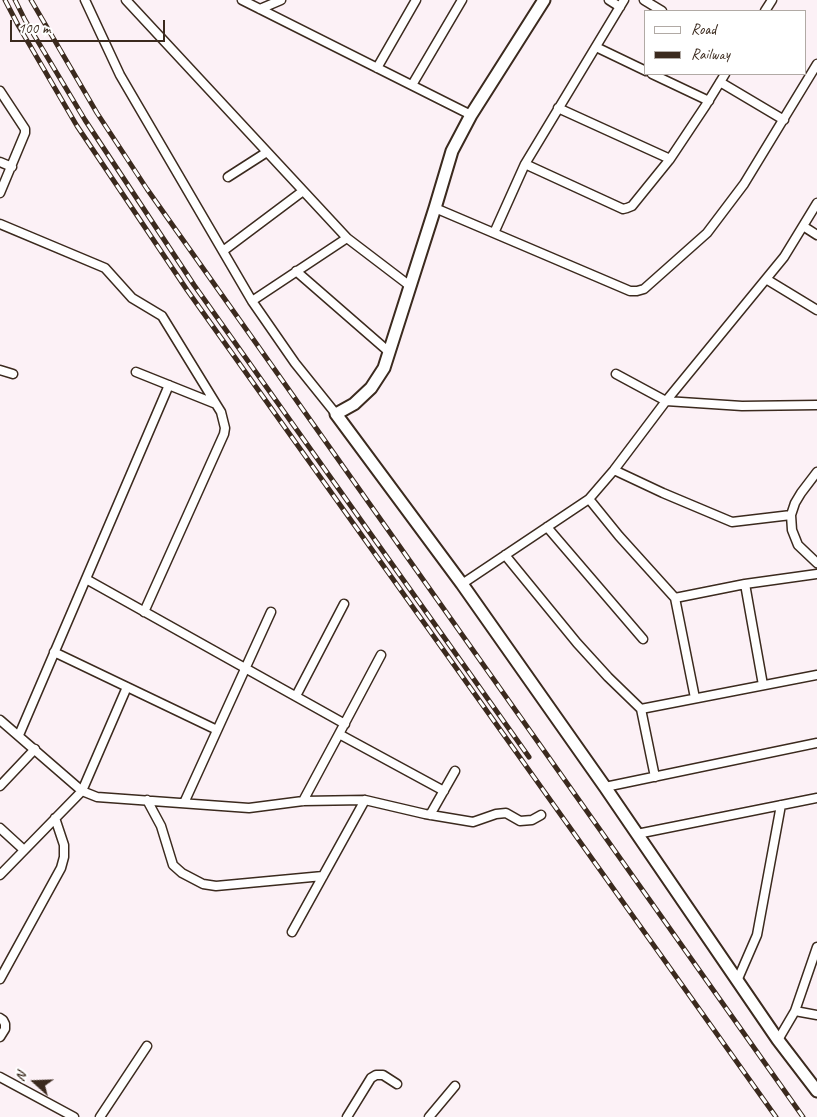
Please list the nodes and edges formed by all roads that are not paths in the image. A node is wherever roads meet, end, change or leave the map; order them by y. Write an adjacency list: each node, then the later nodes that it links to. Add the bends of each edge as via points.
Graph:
1 (86, 0): 41 (street, via 120,75)
2 (126, 0): 26 (street)
3 (242, 0): 11 (street)
4 (281, 0): 11 (street)
5 (416, 0): 15 (street)
6 (462, 0): 20 (street)
7 (544, 0): 24 (street)
8 (609, 0): 10 (street)
9 (644, 0): 12 (street)
10 (622, 4): 13 (street)
11 (260, 9): 15 (street)
12 (660, 10)
13 (596, 47): 16 (street); 23 (street)
14 (817, 64): 25 (street)
15 (377, 68): 20 (street)
16 (644, 70)
17 (654, 75): 22 (street)
18 (724, 75): 19 (street)
19 (720, 82): 22 (street); 25 (street)
20 (412, 85): 24 (street)
21 (0, 91): 30 (street, via 25,129)
22 (709, 101): 27 (street)
23 (558, 108): 27 (street); 29 (street)
24 (471, 114): 35 (street, via 452,151)
25 (784, 120): 38 (street, via 744,184 707,233 637,292)
26 (267, 152): 31 (street); 32 (street)
27 (670, 159): 29 (street, via 632,206 623,209)
28 (0, 162): 30 (street)
29 (525, 164): 38 (street)
30 (12, 167): 33 (street)
31 (228, 177)
32 (303, 191): 40 (street); 41 (street)
33 (0, 193)
34 (817, 203): 37 (street)
35 (435, 208): 38 (street); 44 (street)
36 (0, 224): 54 (street, via 104,268 132,298 162,316)
37 (803, 226): 39 (street); 43 (street)
38 (494, 233)
39 (817, 235)
40 (347, 238): 42 (street); 44 (street)
41 (223, 251): 45 (street)
42 (296, 271): 45 (street); 47 (street)
43 (766, 279): 46 (street); 53 (street)
44 (410, 286): 47 (street)
45 (252, 302): 56 (street)
46 (817, 310)
47 (389, 352): 56 (street, via 384,368 371,388 354,404)
48 (0, 370): 50 (street)
49 (136, 372): 52 (street)
50 (13, 374)
51 (616, 374): 53 (street)
52 (169, 385): 54 (street); 65 (street)
53 (666, 401): 55 (street, via 742,406); 57 (street)
54 (216, 404): 70 (street, via 224,421 224,434)
55 (817, 405)
56 (336, 414): 66 (street)
57 (614, 470): 59 (street); 60 (street, via 732,522)
58 (817, 472): 60 (street, via 801,493)
59 (588, 499): 61 (street); 68 (street)
60 (791, 515): 63 (street, via 798,545)
61 (547, 527): 62 (street); 72 (street)
62 (505, 555): 66 (street); 81 (street, via 608,677)
63 (817, 563)
64 (817, 574): 67 (street)
65 (86, 579): 70 (street); 73 (street)
66 (462, 584): 92 (street)
67 (745, 584): 68 (street); 77 (street)
68 (675, 598): 80 (street)
69 (344, 604): 79 (street)
70 (144, 612): 75 (street)
71 (271, 612): 75 (street)
72 (643, 639)
73 (54, 652): 78 (street); 86 (street)
74 (380, 654): 83 (street)
75 (245, 669): 79 (street); 84 (street)
76 (817, 675): 77 (street)
77 (763, 684): 80 (street)
78 (127, 687): 84 (street); 94 (street)
79 (296, 696): 83 (street)
80 (696, 698): 81 (street)
81 (641, 709): 90 (street)
82 (0, 720): 86 (street)
83 (344, 724): 85 (street)
84 (217, 730): 99 (street)
85 (339, 734): 93 (street); 98 (street)
86 (19, 735): 88 (street)
87 (817, 743): 90 (street)
88 (35, 749): 91 (street); 94 (street)
89 (454, 771): 93 (street)
90 (656, 777): 92 (street)
91 (0, 786)
92 (605, 787): 105 (street)
93 (444, 791): 101 (street)
94 (82, 792): 96 (street, via 97,797); 103 (street)
95 (817, 798): 100 (street)
96 (146, 800): 99 (street); 108 (street, via 161,826 174,864 182,873 203,884 216,886)
97 (365, 800): 98 (street); 101 (street); 108 (street)
98 (303, 801): 99 (street, via 249,808)
99 (184, 803)
100 (781, 806): 105 (street); 112 (street, via 758,935)
101 (430, 815): 102 (street, via 473,822 506,813 520,820)
102 (541, 816)
103 (56, 818): 106 (street); 111 (street, via 64,857)
104 (0, 828): 106 (street)
105 (637, 834): 112 (street)
106 (24, 850): 107 (street)
107 (0, 875)
108 (323, 876): 109 (street)
109 (292, 932)
110 (817, 947): 113 (street)
111 (0, 979)
112 (737, 981): 117 (street)
113 (795, 1011): 114 (street); 117 (street)
114 (817, 1015)
115 (0, 1018): 116 (street, via 5,1030)
116 (0, 1038)
117 (778, 1040): 122 (street)
118 (147, 1046): 124 (street)
119 (0, 1077): 123 (street)
120 (397, 1084): 125 (street, via 382,1075 371,1078)
121 (455, 1086): 126 (street)
122 (817, 1091)
123 (74, 1117)
124 (100, 1117)
125 (347, 1117)
126 (429, 1117)

